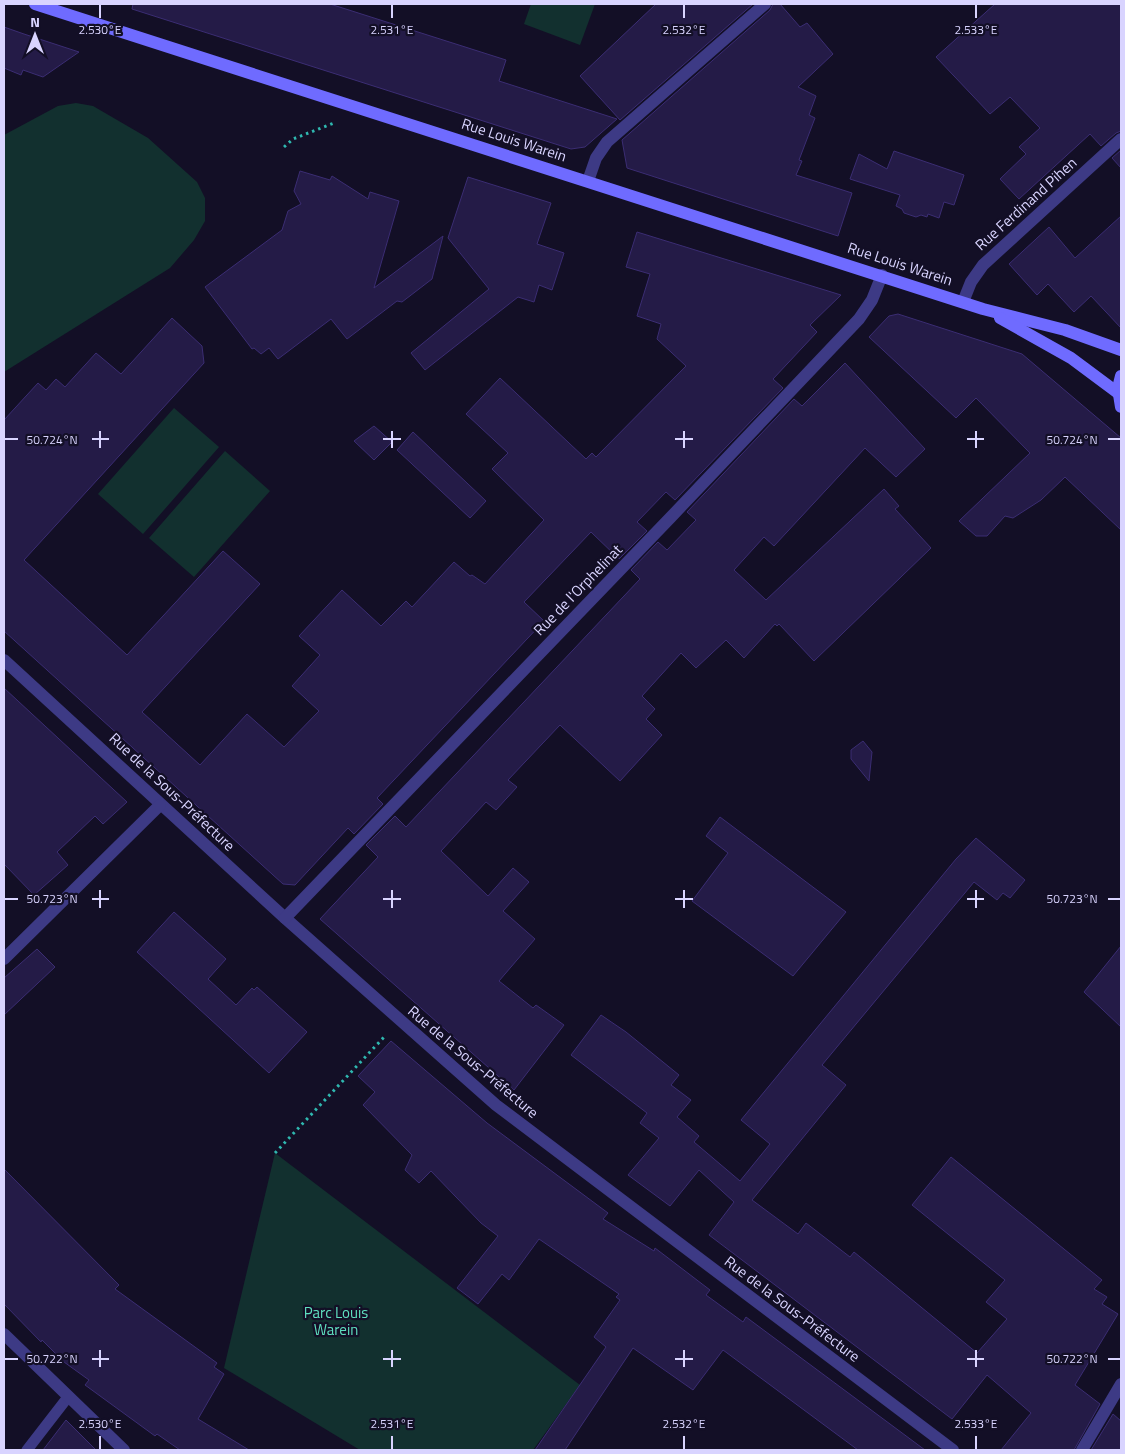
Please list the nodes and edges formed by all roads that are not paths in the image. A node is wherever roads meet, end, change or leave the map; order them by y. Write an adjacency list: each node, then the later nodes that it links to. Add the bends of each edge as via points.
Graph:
1 (35, 4): 4 (main road, Rue Louis Warein)
2 (765, 4): 4 (street, via 607,142 596,158)
3 (1121, 139): 6 (street, Rue Ferdinand Pihen, via 983,265)
4 (588, 181): 5 (main road, Rue Louis Warein)
5 (882, 275): 6 (main road, Rue Louis Warein); 14 (street, Rue de l'Orphelinat, via 872,300 858,318)
6 (963, 302): 7 (main road, Rue Louis Warein)
7 (983, 309): 8 (main road, Rue Louis Warein, via 1059,328); 10 (main road, Rue Louis Warein, via 1071,358)
8 (1121, 350)
9 (1121, 376): 10 (main road)
10 (1118, 393): 11 (main road)
11 (1121, 407)
12 (4, 660): 13 (street, Rue de la Sous-Préfecture)
13 (160, 805): 14 (street, Rue de la Sous-Préfecture); 15 (street)
14 (285, 918): 21 (street, Rue de la Sous-Préfecture, via 399,1021 537,1137)
15 (4, 959)
16 (4, 1334): 18 (street)
17 (1121, 1384): 22 (street)
18 (68, 1397): 19 (lane); 20 (street)
19 (27, 1450)
20 (124, 1450)
21 (953, 1450)
22 (1082, 1450)

